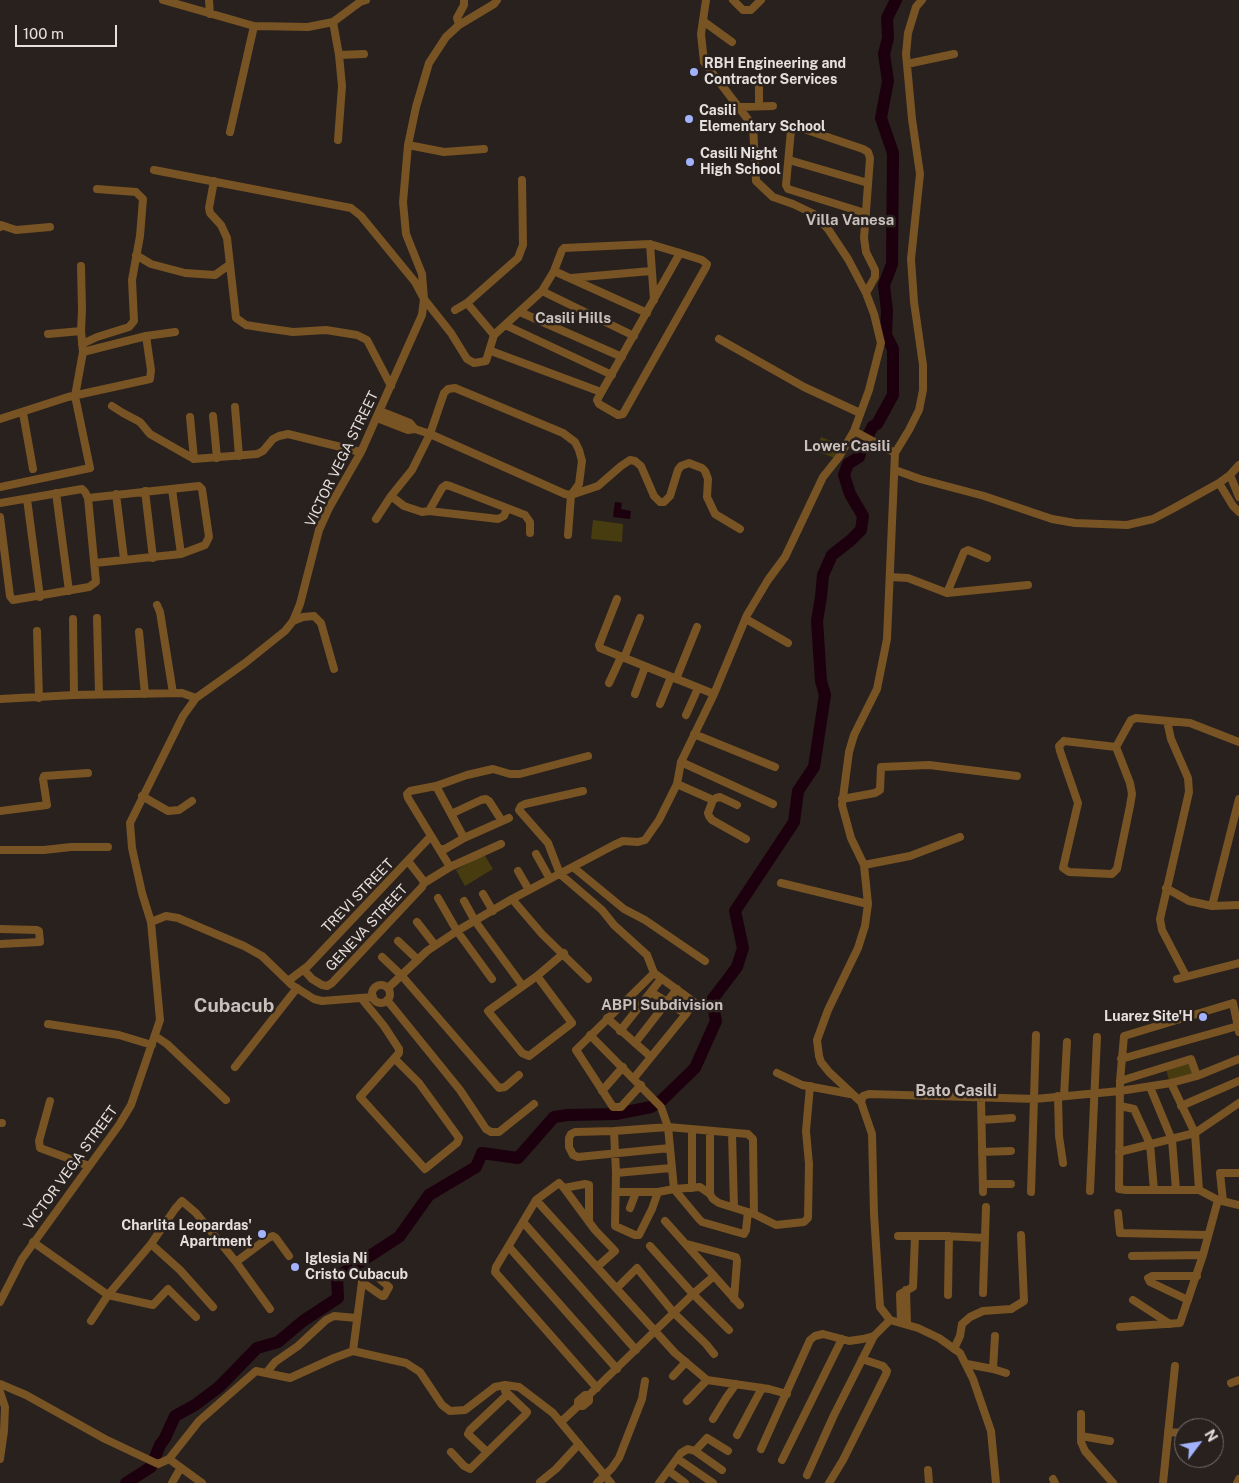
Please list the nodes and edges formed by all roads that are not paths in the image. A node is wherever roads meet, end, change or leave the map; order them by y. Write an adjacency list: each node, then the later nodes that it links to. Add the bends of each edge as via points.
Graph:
1 (162, 0): 10 (street)
2 (209, 0): 10 (street)
3 (464, 0): 13 (street, via 457,18)
4 (497, 0): 13 (street, VICTOR VEGA STREET)
5 (706, 0): 11 (street)
6 (733, 0): 7 (street, via 743,10 751,10)
7 (761, 0)
8 (922, 0): 19 (street, via 916,7 908,33)
9 (362, 1): 12 (street)
10 (210, 14): 14 (street)
11 (702, 21): 15 (street); 23 (street, via 700,34 704,62)
12 (333, 22): 14 (street, via 308,27); 18 (street)
13 (459, 25): 26 (street, VICTOR VEGA STREET, via 446,36 429,62)
14 (254, 26): 24 (street)
15 (732, 42)
16 (364, 54): 18 (street)
17 (954, 54): 19 (street)
18 (339, 55): 25 (street, via 342,86)
19 (907, 64): 80 (street, via 920,174 911,259 923,380 919,410)
20 (759, 82): 21 (street)
21 (759, 106): 22 (street); 23 (street)
22 (773, 106)
23 (739, 107): 46 (street, via 752,126 756,181 773,197 814,214 848,259)
24 (230, 132)
25 (338, 140)
26 (408, 145): 27 (street, via 444,152); 47 (street, VICTOR VEGA STREET, via 403,202 406,234 422,274)
27 (484, 149)
28 (789, 160): 32 (street); 32 (street, via 791,130 795,126 868,152); 34 (street, via 788,189)
29 (154, 170): 31 (street)
30 (522, 180): 49 (street, via 523,245 518,258)
31 (214, 181): 40 (street, via 209,208 225,231); 47 (street, via 351,208 415,282)
32 (868, 183): 34 (street)
33 (97, 188): 39 (street, via 136,192 143,199)
34 (865, 213): 46 (street, via 866,252 875,270 875,277)
35 (0, 227): 36 (street, via 16,230)
36 (50, 227)
37 (650, 244): 38 (street); 42 (street, via 564,248); 43 (street)
38 (680, 253): 48 (street); 67 (street, via 707,264 706,267 623,414 618,415 599,404)
39 (136, 255): 40 (street, via 151,264 185,273 214,275); 61 (street, via 132,280 133,325)
40 (229, 264): 66 (street, via 236,318 246,325 293,332 326,330 357,335 368,340)
41 (81, 266): 54 (street)
42 (554, 271): 44 (street); 45 (street)
43 (651, 271): 44 (street); 48 (street)
44 (569, 278): 52 (street)
45 (542, 291): 51 (street); 59 (street)
46 (866, 293): 72 (street, via 881,343)
47 (424, 299): 62 (street, via 467,359 480,364 486,361); 66 (street, VICTOR VEGA STREET, via 422,315)
48 (654, 300): 52 (street)
49 (467, 303): 50 (street); 57 (street)
50 (455, 310)
51 (520, 312): 53 (street); 64 (street)
52 (647, 313): 59 (street)
53 (505, 325): 57 (street); 65 (street)
54 (81, 331): 56 (street); 61 (street)
55 (175, 332): 58 (street)
56 (48, 334)
57 (494, 335): 62 (street)
58 (146, 336): 63 (street); 68 (street, via 150,379)
59 (634, 336): 64 (street)
60 (719, 339): 72 (street, via 804,387)
61 (82, 344): 63 (street)
62 (491, 350): 67 (street)
63 (83, 352): 68 (street)
64 (622, 357): 65 (street)
65 (612, 375): 67 (street)
66 (391, 386): 73 (street, VICTOR VEGA STREET)
67 (601, 392)
68 (75, 396): 71 (street); 89 (street, via 90,468)
69 (112, 406): 83 (street, via 140,422 150,434)
70 (235, 407): 81 (street)
71 (23, 412): 76 (street); 85 (street)
72 (860, 413): 77 (street)
73 (379, 415): 78 (street, via 410,423); 79 (street, VICTOR VEGA STREET)
74 (213, 416): 82 (street)
75 (190, 418): 83 (street)
76 (0, 419)
77 (857, 433): 80 (street); 124 (street, via 822,477 785,558)
78 (430, 434): 94 (street); 94 (street, via 444,393 455,388 562,433 575,442 582,461 579,484); 95 (street, via 412,470)
79 (361, 452): 81 (street, via 288,434 273,439 257,454); 125 (street, VICTOR VEGA STREET, via 319,530)
80 (895, 453): 86 (street)
81 (239, 456): 82 (street)
82 (217, 458): 83 (street)
83 (194, 459)
84 (1239, 465): 87 (street)
85 (34, 469)
86 (895, 470): 88 (street, via 1052,519 1075,523 1127,525 1153,519); 114 (street)
87 (1230, 475): 88 (street); 96 (street)
88 (1219, 483): 102 (street)
89 (0, 487)
90 (172, 489): 91 (street); 108 (street); 108 (street, via 199,486 202,489 209,540 205,545)
91 (145, 491): 93 (street); 109 (street)
92 (56, 493): 97 (street, via 82,489); 98 (street); 116 (street)
93 (116, 494): 97 (street); 111 (street)
94 (571, 495): 105 (street, via 598,486 630,460 641,466 654,496 664,502 670,496 678,470 689,463 705,472 707,497 715,514); 107 (street)
95 (391, 496): 101 (street, via 404,506); 104 (street)
96 (1239, 497)
97 (88, 498): 113 (street)
98 (27, 499): 99 (street); 118 (street)
99 (0, 503)
100 (507, 509): 101 (street, via 498,520); 101 (street, via 446,485); 106 (street, via 528,518)
101 (429, 511)
102 (1239, 512)
103 (0, 516): 112 (street)
104 (376, 519)
105 (740, 529)
106 (530, 532)
107 (568, 535)
108 (181, 554): 109 (street)
109 (153, 558): 111 (street)
110 (988, 558): 117 (street, via 968,550 964,552)
111 (124, 559): 113 (street)
112 (3, 562): 118 (street, via 11,599)
113 (95, 563): 116 (street, via 94,585)
114 (890, 577): 117 (street, via 908,578); 161 (street, via 887,639 881,673 849,752)
115 (1028, 585): 117 (street)
116 (69, 591): 118 (street)
117 (947, 593)
118 (40, 597)
119 (617, 599): 130 (street, via 599,645)
120 (157, 605): 136 (street)
121 (73, 618): 141 (street)
122 (97, 618): 137 (street)
123 (640, 618): 130 (street)
124 (746, 619): 129 (street); 140 (street)
125 (293, 621): 132 (street, via 314,616 321,623); 143 (street, VICTOR VEGA STREET, via 245,663)
126 (697, 627): 133 (street)
127 (37, 631): 142 (street)
128 (139, 632): 138 (street)
129 (788, 643)
130 (622, 657): 131 (street); 134 (street)
131 (645, 667): 133 (street); 139 (street)
132 (334, 670)
133 (673, 678): 135 (street); 145 (street)
134 (608, 683)
135 (698, 688): 140 (street); 146 (street)
136 (173, 693): 138 (street); 143 (street)
137 (99, 694): 138 (street); 141 (street)
138 (145, 694)
139 (635, 694)
140 (714, 694): 148 (street)
141 (74, 695): 142 (street)
142 (39, 698): 144 (street)
143 (196, 698): 159 (street, VICTOR VEGA STREET, via 183,716)
144 (0, 699)
145 (660, 704)
146 (686, 716)
147 (1167, 721): 149 (street, via 1190,723); 150 (street, via 1134,718); 186 (street, via 1189,792)
148 (694, 734): 152 (street); 153 (street)
149 (1239, 742)
150 (1116, 747): 150 (street, via 1068,741 1059,746 1078,803 1063,868 1069,872 1112,874 1117,869 1132,794)
151 (588, 756): 157 (street, via 520,774 493,769)
152 (681, 762): 156 (street); 164 (street)
153 (775, 767)
154 (88, 773): 166 (street, via 44,776 47,805)
155 (1017, 776): 161 (street, via 929,765 881,767 880,790)
156 (677, 784): 162 (street); 180 (street, via 645,840 623,841)
157 (436, 786): 167 (street); 168 (street, via 408,794)
158 (583, 791): 182 (street, via 525,804 519,810 548,844)
159 (142, 796): 163 (street, via 168,810 179,810); 197 (street, VICTOR VEGA STREET, via 130,823 131,842)
160 (1239, 798): 194 (street)
161 (842, 799): 178 (street, via 846,822)
162 (713, 800): 165 (street, via 720,797); 171 (street, via 708,813 712,820)
163 (192, 801)
164 (773, 804)
165 (737, 805)
166 (0, 811)
167 (451, 814): 170 (street); 170 (street, via 486,799 506,820)
168 (432, 836): 174 (street); 177 (street, TREVI STREET)
169 (960, 836): 178 (street, via 910,856)
170 (464, 838): 174 (street)
171 (746, 839)
172 (501, 844): 179 (street)
173 (108, 847): 175 (street)
174 (440, 849): 179 (street)
175 (0, 850)
176 (536, 854): 183 (street)
177 (408, 862): 184 (street, GENEVA STREET); 209 (street, TREVI STREET)
178 (864, 865): 192 (street)
179 (450, 867): 184 (street)
180 (574, 867): 182 (street); 207 (street, via 624,909)
181 (518, 871): 187 (street)
182 (560, 874): 183 (street); 210 (street, via 647,955)
183 (550, 879): 187 (street)
184 (424, 883): 209 (street, GENEVA STREET, via 332,983 322,985)
185 (781, 884): 192 (street)
186 (1166, 888): 194 (street, via 1189,901); 213 (street, via 1160,919 1162,930)
187 (529, 890): 190 (street)
188 (483, 894): 195 (street)
189 (438, 898): 200 (street)
190 (512, 899): 195 (street); 204 (street, via 542,934)
191 (464, 901): 196 (street)
192 (868, 904): 257 (street, via 858,948 817,1040 821,1062)
193 (1239, 905): 194 (street)
194 (1212, 906)
195 (493, 911): 196 (street)
196 (475, 921): 200 (street); 219 (street)
197 (151, 922): 218 (street, via 166,916 212,931 262,956); 233 (street, VICTOR VEGA STREET, via 160,1020)
198 (417, 922): 203 (street)
199 (0, 929): 202 (street, via 37,930 40,942)
200 (457, 931): 203 (street); 215 (street)
201 (398, 941): 206 (street)
202 (0, 944)
203 (435, 945): 206 (street)
204 (564, 953): 212 (street); 214 (street)
205 (382, 957): 211 (street)
206 (418, 960): 211 (street)
207 (706, 960)
208 (1239, 963): 213 (street)
209 (302, 971): 218 (street, TREVI STREET, via 297,973)
210 (654, 973): 216 (street); 228 (street)
211 (402, 976): 220 (street); 246 (street, via 498,1088 505,1087)
212 (537, 976): 219 (street); 219 (street, via 572,1023 529,1056 522,1053 488,1011)
213 (1186, 976): 217 (street)
214 (588, 978)
215 (492, 979)
216 (661, 979): 221 (street); 222 (street)
217 (1177, 979)
218 (292, 985): 224 (street, via 322,1001); 243 (street)
219 (522, 985)
220 (388, 988): 223 (street, via 379,985 374,988); 225 (street)
221 (677, 989): 226 (street); 227 (street, via 694,1001)
222 (651, 992): 226 (street); 231 (street)
223 (373, 997): 224 (street); 225 (street, via 376,1002)
224 (362, 999): 240 (street, via 398,1049)
225 (387, 1000): 266 (street, via 460,1090 486,1129 499,1132)
226 (668, 1002): 227 (street); 237 (street)
227 (686, 1014): 239 (street)
228 (607, 1018): 231 (street); 234 (street)
229 (48, 1024): 238 (street, via 119,1035)
230 (1238, 1029): 241 (street); 241 (street, via 1233,1003 1124,1036)
231 (620, 1031): 237 (street)
232 (1036, 1035): 261 (street)
233 (155, 1036): 238 (street, VICTOR VEGA STREET); 262 (street)
234 (590, 1036): 244 (street); 255 (street, via 576,1050)
235 (1097, 1037): 258 (street)
236 (1067, 1042): 259 (street)
237 (635, 1044): 239 (street)
238 (152, 1045): 285 (street, VICTOR VEGA STREET, via 132,1105)
239 (650, 1057): 248 (street)
240 (395, 1059): 240 (street, via 419,1083 459,1138 425,1169 360,1097)
241 (1121, 1059): 249 (street)
242 (1239, 1059): 247 (street)
243 (235, 1067)
244 (623, 1067): 248 (street); 255 (street)
245 (777, 1073): 253 (street)
246 (519, 1075)
247 (1197, 1076): 249 (street, via 1192,1059); 251 (street)
248 (634, 1078): 252 (street)
249 (1120, 1081): 256 (street)
250 (1239, 1082): 268 (street)
251 (1171, 1083): 254 (street); 268 (street)
252 (641, 1085): 255 (street, via 619,1108 613,1107); 271 (street, via 661,1107)
253 (810, 1086): 257 (street); 308 (street, via 806,1131 808,1218 804,1222 776,1225)
254 (1150, 1087): 256 (street); 277 (street)
255 (602, 1091)
256 (1120, 1091): 258 (street); 267 (street)
257 (850, 1094): 264 (street)
258 (1094, 1094): 259 (street); 296 (street)
259 (1061, 1096): 261 (street); 284 (street, via 1059,1136)
260 (981, 1098): 261 (street); 264 (street, via 869,1094 863,1096); 270 (street)
261 (1035, 1099): 300 (street)
262 (226, 1100)
263 (50, 1101): 285 (street, via 40,1148)
264 (861, 1102): 347 (street, via 872,1134 880,1307)
265 (1239, 1103): 276 (street)
266 (534, 1104)
267 (1120, 1106): 278 (street, via 1134,1109); 282 (street)
268 (1181, 1106): 276 (street)
269 (1012, 1118): 270 (street)
270 (982, 1120): 281 (street)
271 (668, 1127): 272 (street); 273 (street); 279 (street)
272 (692, 1129): 274 (street); 291 (street)
273 (614, 1131): 283 (street); 283 (street, via 575,1132 569,1138 569,1147 578,1157)
274 (710, 1131): 275 (street); 301 (street)
275 (732, 1133): 307 (street); 308 (street, via 748,1134 753,1139)
276 (1195, 1134): 277 (street); 295 (street)
277 (1172, 1140): 278 (street); 294 (street)
278 (1150, 1144): 282 (street); 293 (street)
279 (670, 1148): 283 (street); 286 (street)
280 (1011, 1151): 281 (street)
281 (982, 1152): 289 (street, via 983,1188)
282 (1120, 1152): 293 (street, via 1119,1189)
283 (615, 1154): 288 (street)
284 (1064, 1162)
285 (89, 1166): 319 (street, VICTOR VEGA STREET)
286 (672, 1168): 288 (street); 292 (street)
287 (1239, 1172): 303 (street, via 1220,1173)
288 (616, 1173): 297 (street)
289 (1011, 1184)
290 (564, 1188): 302 (street, via 559,1183); 312 (street); 312 (street, via 589,1185)
291 (692, 1188): 292 (street); 301 (street, via 700,1187)
292 (674, 1189): 299 (street); 308 (street, via 702,1222 744,1234)
293 (1154, 1190): 294 (street)
294 (1176, 1190): 295 (street)
295 (1199, 1190): 303 (street)
296 (1090, 1191)
297 (616, 1192): 298 (street); 299 (street, via 615,1226 635,1235 640,1234)
298 (636, 1192): 299 (street); 306 (street)
299 (658, 1192)
300 (1031, 1192)
301 (710, 1194): 307 (street, via 719,1203)
302 (536, 1200): 311 (street); 328 (street)
303 (1220, 1201): 304 (street); 314 (street)
304 (1239, 1205)
305 (986, 1207): 318 (street)
306 (630, 1208)
307 (734, 1208): 308 (street)
308 (751, 1213)
309 (1118, 1213): 314 (street, via 1120,1234)
310 (665, 1221): 321 (street)
311 (523, 1222): 323 (street); 358 (street)
312 (589, 1222): 328 (street, via 615,1251)
313 (1021, 1235): 357 (street, via 1024,1302 1012,1309 983,1311 970,1318 962,1324)
314 (1208, 1235): 324 (street)
315 (898, 1236): 317 (street)
316 (949, 1236): 317 (street); 318 (street); 335 (street)
317 (915, 1237): 349 (street, via 914,1287 906,1290)
318 (985, 1238): 333 (street)
319 (33, 1242): 336 (street); 340 (street, VICTOR VEGA STREET)
320 (151, 1244): 327 (street, via 182,1201 196,1213); 336 (street); 342 (street)
321 (686, 1244): 329 (street); 337 (street, via 736,1257)
322 (650, 1246): 334 (street)
323 (509, 1247): 365 (street); 375 (street, via 496,1272)
324 (1203, 1255): 326 (street); 330 (street)
325 (289, 1256): 327 (street, via 273,1236)
326 (1132, 1256)
327 (236, 1262): 343 (street)
328 (597, 1267): 332 (street)
329 (714, 1276): 334 (street); 337 (street)
330 (1197, 1276): 339 (street); 339 (street, via 1148,1278 1150,1282)
331 (362, 1282): 346 (street)
332 (616, 1288): 344 (street, via 637,1268); 353 (street)
333 (983, 1293)
334 (692, 1294): 344 (street); 352 (street)
335 (948, 1295)
336 (108, 1296): 345 (street, via 153,1305 168,1289); 348 (street)
337 (734, 1298): 341 (street)
338 (1133, 1300): 350 (street)
339 (1188, 1300): 350 (street, via 1180,1323)
340 (0, 1302)
341 (740, 1305)
342 (213, 1307)
343 (270, 1309)
344 (674, 1313): 353 (street); 360 (street)
345 (196, 1317)
346 (357, 1318): 359 (street); 367 (street, via 334,1316 326,1320)
347 (890, 1320): 349 (street); 354 (street)
348 (90, 1321)
349 (904, 1323): 357 (street, via 940,1338)
350 (1170, 1324): 351 (street)
351 (1120, 1328)
352 (729, 1330)
353 (655, 1331): 358 (street); 362 (street)
354 (874, 1336): 356 (street, via 849,1341); 361 (street)
355 (994, 1336): 366 (street)
356 (842, 1339): 379 (street, via 823,1334 810,1340); 398 (street)
357 (954, 1349): 363 (street)
358 (636, 1350): 365 (street)
359 (354, 1351): 367 (street, via 290,1378); 374 (street, via 406,1363 420,1372 442,1405 450,1411 465,1410 495,1387)
360 (714, 1354)
361 (862, 1359): 404 (street); 414 (street, via 883,1366 886,1374)
362 (686, 1362): 369 (street); 370 (street)
363 (967, 1364): 366 (street); 416 (street, via 991,1431)
364 (1175, 1366): 384 (street)
365 (617, 1369): 375 (street)
366 (994, 1369): 368 (street)
367 (267, 1372): 396 (street, via 256,1371 250,1375 199,1421)
368 (1006, 1373)
369 (673, 1376)
370 (707, 1380): 373 (street); 380 (street)
371 (645, 1381): 403 (street, via 642,1399 619,1458)
372 (0, 1384): 396 (street, via 154,1463)
373 (736, 1384): 376 (street); 382 (street)
374 (505, 1385): 378 (street); 383 (street, via 519,1387)
375 (597, 1388): 383 (street, via 589,1395 589,1401)
376 (762, 1388): 379 (street); 386 (street)
377 (0, 1392): 395 (street, via 5,1408)
378 (508, 1394): 393 (street, via 526,1412 525,1415); 393 (street, via 468,1434)
379 (787, 1394): 390 (street)
380 (687, 1401)
381 (1081, 1414): 387 (street)
382 (713, 1419)
383 (560, 1422): 389 (street)
384 (1168, 1432): 385 (street); 418 (street)
385 (1174, 1432)
386 (737, 1435)
387 (1081, 1436): 388 (street); 417 (street, via 1085,1451)
388 (1110, 1441)
389 (580, 1444): 403 (street); 406 (street)
390 (761, 1449)
391 (728, 1451): 394 (street, via 707,1438)
392 (451, 1452): 393 (street, via 470,1469)
393 (487, 1452)
394 (695, 1452): 397 (street, via 688,1449); 400 (street)
395 (0, 1459)
396 (169, 1459): 399 (street)
397 (678, 1459): 402 (street); 413 (street)
398 (782, 1460)
399 (180, 1468): 407 (street); 408 (street)
400 (722, 1470)
401 (928, 1470): 415 (street)
402 (669, 1471): 411 (street); 412 (street)
403 (605, 1476): 409 (street); 410 (street)
404 (806, 1476)
405 (1239, 1479): 419 (street)
406 (540, 1482)
407 (172, 1483)
408 (202, 1483)
409 (597, 1483)
410 (611, 1483)
411 (659, 1483)
412 (685, 1483)
413 (713, 1483)
414 (829, 1483)
415 (929, 1483)
416 (996, 1483)
417 (1113, 1483)
418 (1163, 1483)
419 (1237, 1483)

